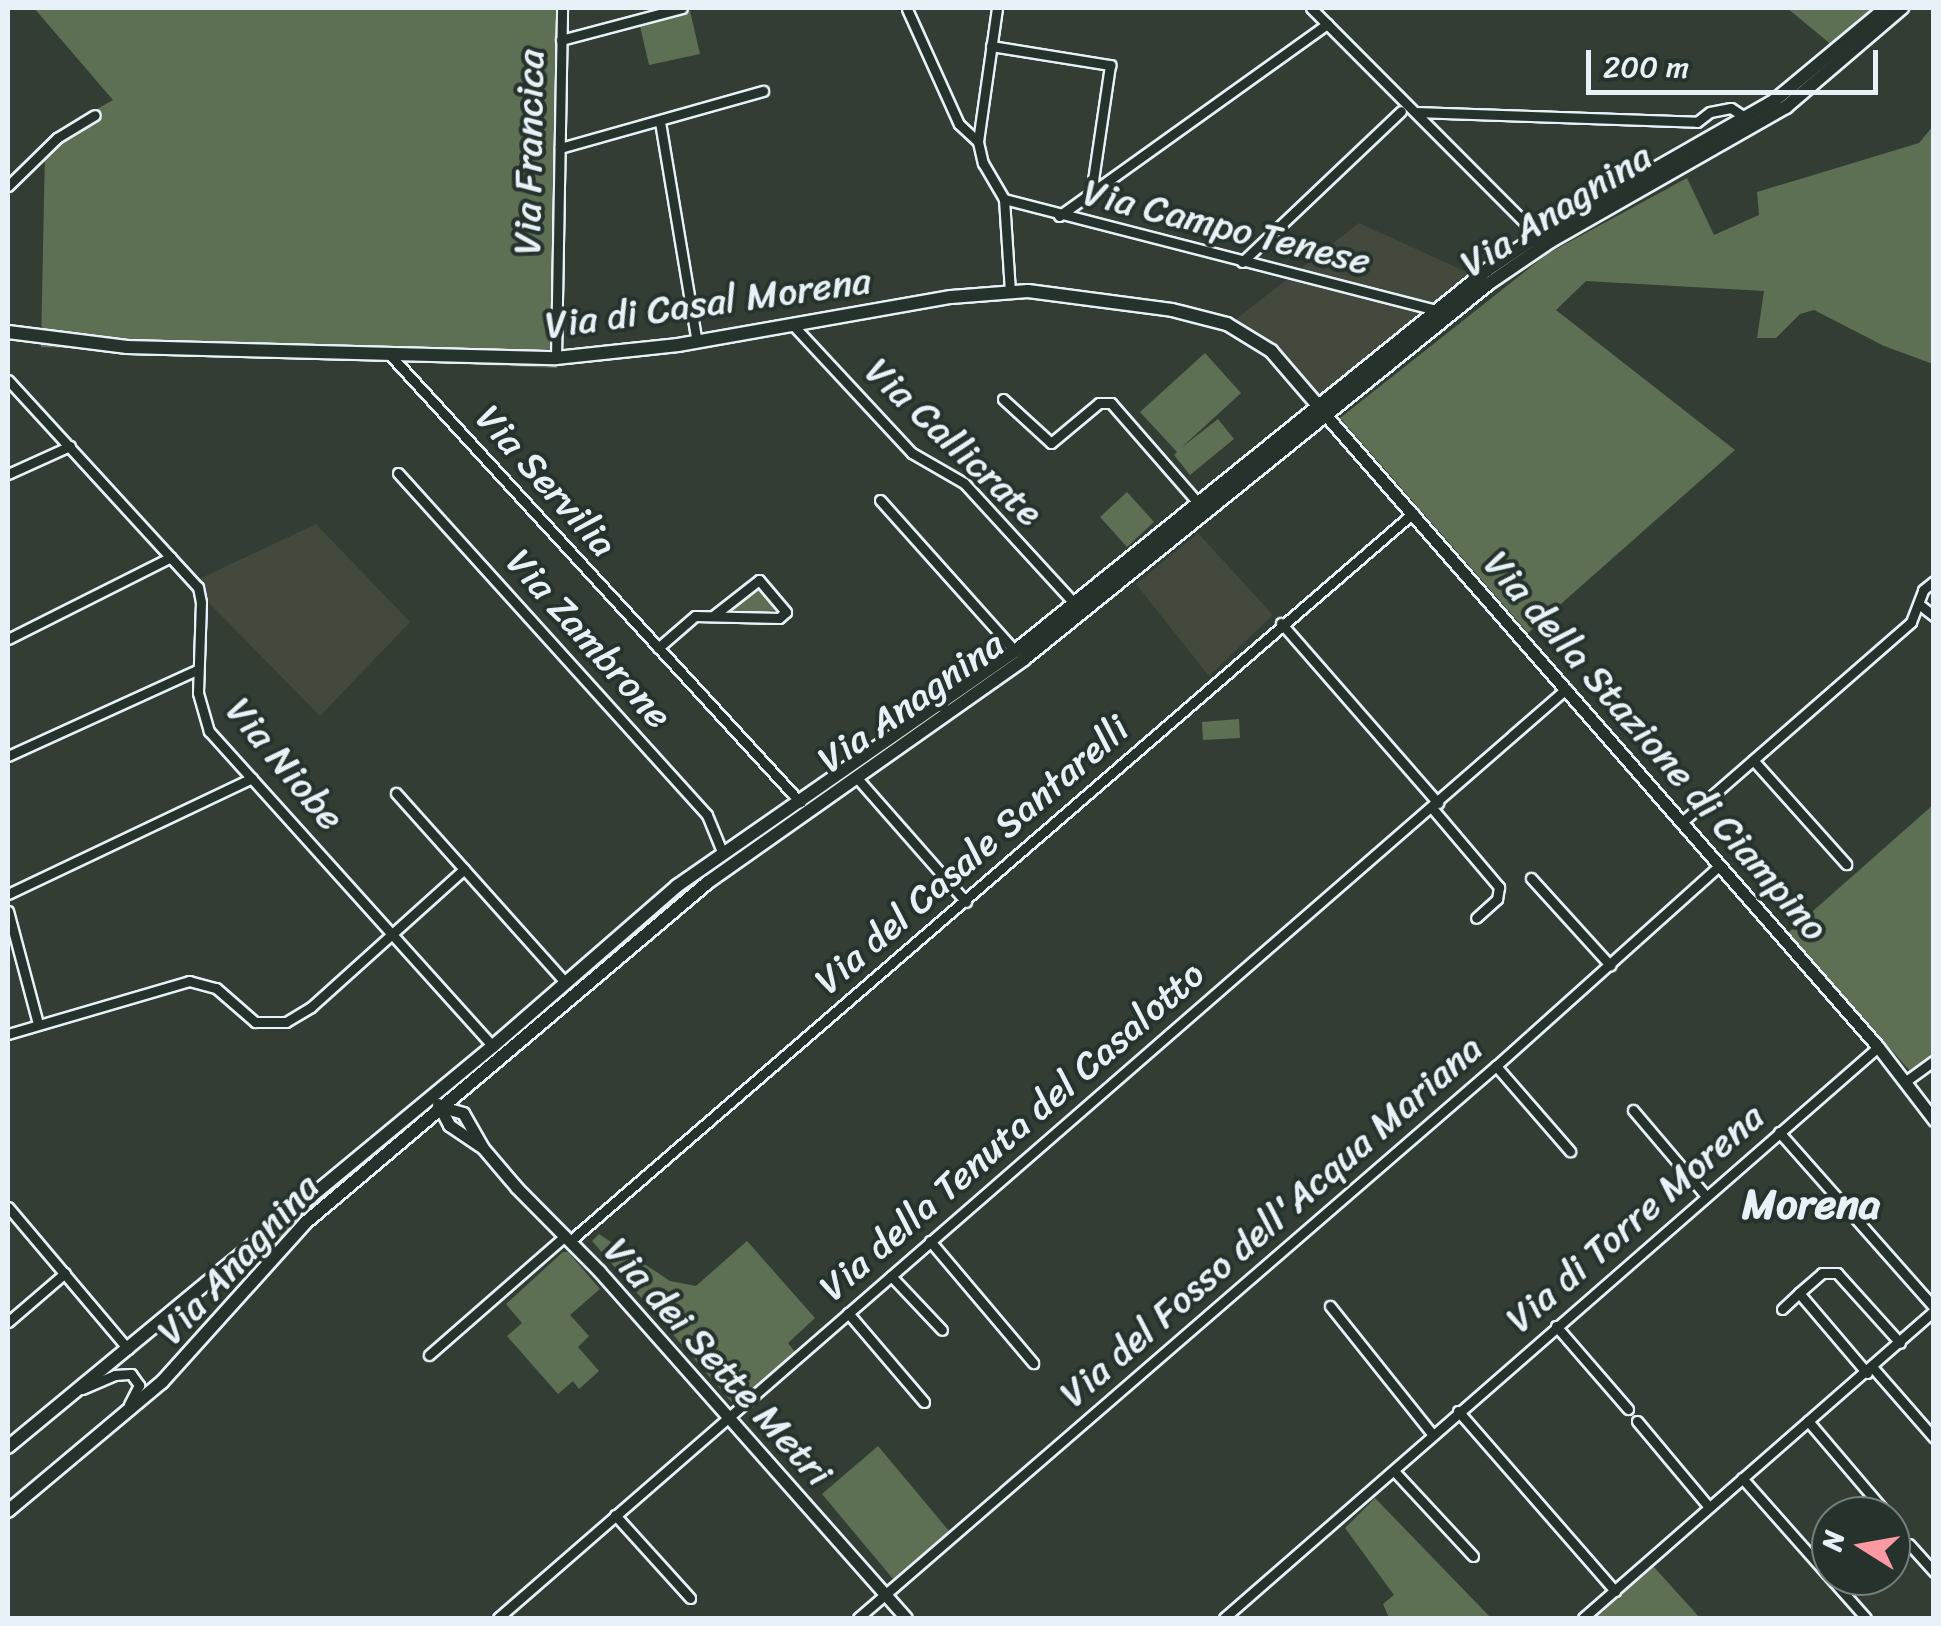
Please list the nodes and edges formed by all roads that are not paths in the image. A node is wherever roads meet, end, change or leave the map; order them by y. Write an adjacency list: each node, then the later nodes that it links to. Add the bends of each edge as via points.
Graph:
1 (562, 8): 9 (street, Via Francica)
2 (682, 8): 9 (street)
3 (996, 8): 10 (street)
4 (1311, 8): 8 (street)
5 (1886, 8): 15 (main road, Via Anagnina, via 1799,83)
6 (1902, 8): 24 (main road, Via Anagnina, via 1774,114)
7 (907, 9): 17 (street, via 959,124)
8 (1327, 24): 13 (street); 20 (street)
9 (561, 40): 18 (street, Via Francica)
10 (991, 46): 17 (street); 20 (street, via 1110,64)
11 (762, 91): 16 (street)
12 (1401, 111): 25 (street)
13 (1415, 112): 15 (street, via 1697,122 1728,108); 23 (street)
14 (95, 115): 19 (street, via 54,140)
15 (1746, 118): 23 (main road, Via Anagnina)
16 (660, 122): 18 (street); 30 (street)
17 (978, 142): 21 (street)
18 (560, 148): 32 (street, Via Francica)
19 (8, 186)
20 (1092, 192): 22 (street)
21 (1004, 200): 22 (street, Via Campo Tenese); 26 (street)
22 (1059, 216): 25 (street, Via Campo Tenese)
23 (1536, 236): 24 (street); 27 (main road, Via Anagnina)
24 (1532, 252): 37 (main road, Via Anagnina)
25 (1242, 262): 27 (street, Via Campo Tenese)
26 (1010, 291): 28 (main road, Via di Casal Morena); 34 (main road, Via di Casal Morena, via 1217,320 1254,338)
27 (1437, 310): 35 (main road, Via Anagnina)
28 (792, 324): 30 (main road, Via di Casal Morena); 47 (street, Via Callicrate, via 912,453 967,486)
29 (8, 332): 31 (main road, Via di Casal Morena, via 127,347)
30 (697, 342): 32 (main road, Via di Casal Morena)
31 (390, 355): 32 (main road, Via di Casal Morena); 53 (street, Via Servilia)
32 (556, 358)
33 (8, 380): 39 (street, Via Niobe)
34 (1302, 385): 35 (main road, via 1326,391); 37 (main road, Via di Casal Morena); 38 (main road)
35 (1347, 386): 37 (main road, Via Anagnina)
36 (1003, 399): 43 (street, via 1052,443 1099,403 1111,403)
37 (1323, 412): 38 (main road, Via Anagnina); 44 (street, Via della Stazione di Ciampino); 60 (main road, Via Anagnina, via 1024,659)
38 (1305, 419): 43 (main road, Via Anagnina)
39 (70, 446): 41 (street); 45 (street, Via Niobe)
40 (398, 472): 65 (street, Via Zambrone, via 708,815)
41 (8, 474)
42 (880, 500): 54 (street)
43 (1200, 505): 47 (main road, Via Anagnina)
44 (1413, 513): 51 (street, Via del Casale Santarelli); 56 (street, Via della Stazione di Ciampino)
45 (171, 557): 52 (street); 55 (street, Via Niobe, via 201,594)
46 (1934, 580): 48 (street, via 1922,590)
47 (1075, 604): 54 (main road, Via Anagnina)
48 (1920, 605): 50 (street); 58 (street, via 1911,622)
49 (713, 616): 49 (street, via 779,618 786,612 760,580); 53 (street, via 695,616)
50 (1934, 616)
51 (1281, 623): 63 (street); 71 (street, Via del Casale Santarelli)
52 (8, 639)
53 (658, 648): 62 (street, Via Servilia)
54 (1015, 651): 62 (main road, Via Anagnina)
55 (198, 670): 57 (street); 59 (street, Via Niobe, via 203,720)
56 (1566, 689): 63 (street, Via della Tenuta del Casalotto); 64 (street, Via della Stazione di Ciampino)
57 (8, 756)
58 (1753, 760): 64 (street); 66 (street)
59 (252, 778): 70 (street); 75 (street, Via Niobe)
60 (857, 778): 71 (street); 76 (main road, Via Anagnina, via 723,870)
61 (396, 793): 68 (street)
62 (800, 802): 65 (main road, Via Anagnina)
63 (1435, 805): 74 (street, via 1499,887 1497,899); 94 (street, Via della Tenuta del Casalotto)
64 (1682, 822): 67 (street, Via della Stazione di Ciampino)
65 (723, 854): 73 (main road, Via Anagnina)
66 (1846, 864)
67 (1720, 866): 77 (street, Via del Fosso dell'Acqua Mariana); 82 (street, Via della Stazione di Ciampino)
68 (464, 868): 75 (street); 78 (street)
69 (1531, 878): 77 (street)
70 (8, 894)
71 (966, 902): 93 (street, Via del Casale Santarelli)
72 (8, 911): 79 (street)
73 (640, 916): 76 (street); 78 (main road, Via Anagnina)
74 (1476, 918)
75 (393, 934): 79 (street, via 286,1022 255,1022 223,992 181,982); 81 (street, Via Niobe)
76 (648, 935): 86 (main road, Via Anagnina)
77 (1610, 966): 84 (street, Via del Fosso dell'Acqua Mariana)
78 (565, 982): 81 (main road, Via Anagnina)
79 (38, 1024): 80 (street)
80 (8, 1034)
81 (493, 1046): 86 (main road, Via Anagnina)
82 (1878, 1047): 85 (street, Via della Stazione di Ciampino); 89 (street, Via di Torre Morena)
83 (1934, 1061): 85 (street)
84 (1496, 1066): 90 (street); 131 (street, Via del Fosso dell'Acqua Mariana)
85 (1906, 1080): 88 (street, Via della Stazione di Ciampino)
86 (437, 1102): 93 (street, Via dei Sette Metri, via 463,1113 484,1148); 106 (main road, Via Anagnina); 120 (main road, Via Anagnina, via 299,1228 172,1372)
87 (1633, 1110): 91 (street)
88 (1934, 1120)
89 (1779, 1132): 91 (street, Via di Torre Morena); 100 (street)
90 (1570, 1151)
91 (1706, 1196): 103 (street, Via di Torre Morena)
92 (8, 1207): 95 (street)
93 (568, 1238): 107 (street, Via del Casale Santarelli); 114 (street, Via dei Sette Metri)
94 (930, 1242): 96 (street, Via della Tenuta del Casalotto); 108 (street)
95 (66, 1273): 102 (street); 106 (street)
96 (890, 1276): 101 (street, Via della Tenuta del Casalotto); 104 (street)
97 (1799, 1294): 99 (street); 105 (street, via 1822,1273 1834,1272); 109 (street)
98 (1330, 1306): 117 (street)
99 (1782, 1308)
100 (1934, 1309): 105 (street)
101 (848, 1313): 111 (street); 114 (street, Via della Tenuta del Casalotto)
102 (8, 1322)
103 (1556, 1326): 112 (street); 113 (street, Via di Torre Morena)
104 (942, 1330)
105 (1900, 1343): 109 (street)
106 (128, 1349): 110 (main road, Via Anagnina)
107 (429, 1355)
108 (1033, 1363)
109 (1870, 1370): 116 (street); 118 (street)
110 (72, 1394): 119 (main road, Via Anagnina); 120 (street, via 119,1374 139,1383 131,1402)
111 (924, 1402)
112 (1628, 1409)
113 (1458, 1411): 117 (street, Via di Torre Morena); 130 (street)
114 (727, 1417): 126 (street, Via della Tenuta del Casalotto); 131 (street, Via dei Sette Metri)
115 (1637, 1421): 124 (street)
116 (1808, 1421): 122 (street); 123 (street)
117 (1433, 1436): 121 (street, Via di Torre Morena)
118 (1934, 1438)
119 (8, 1446)
120 (88, 1446): 125 (main road, Via Anagnina)
121 (1394, 1471): 128 (street); 136 (street, Via di Torre Morena)
122 (1742, 1478): 124 (street); 138 (street)
123 (1871, 1496)
124 (1709, 1507): 130 (street)
125 (8, 1511)
126 (616, 1515): 132 (street); 133 (street, Via della Tenuta del Casalotto)
127 (1911, 1546): 129 (street)
128 (1473, 1556)
129 (1934, 1572)
130 (1614, 1591): 137 (street)
131 (885, 1595): 134 (street, Via del Fosso dell'Acqua Mariana); 135 (street, Via dei Sette Metri)
132 (690, 1598)
133 (498, 1618)
134 (858, 1618)
135 (906, 1618)
136 (1224, 1618)
137 (1583, 1618)
138 (1866, 1618)

